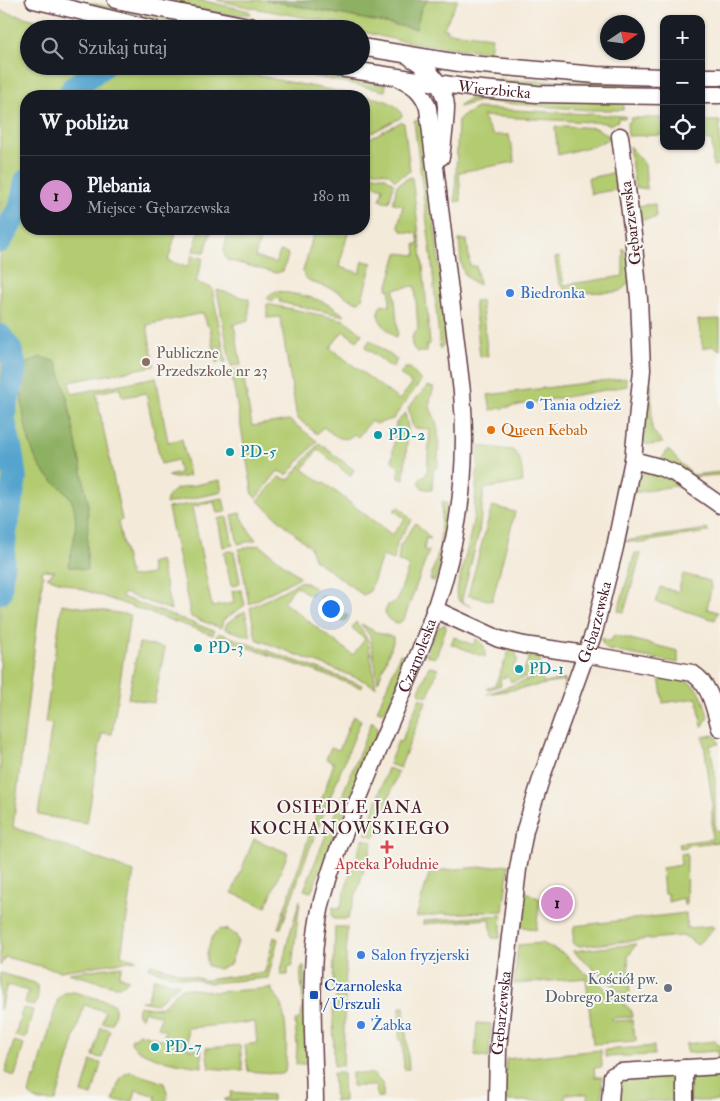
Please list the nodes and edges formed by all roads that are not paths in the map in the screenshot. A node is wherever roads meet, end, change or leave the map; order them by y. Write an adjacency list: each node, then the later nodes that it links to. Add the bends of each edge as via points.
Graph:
1 (34, 0): 3 (street)
2 (116, 0): 4 (street)
3 (116, 20)
4 (217, 20)
5 (370, 48): 6 (street, Wierzbicka)
6 (404, 54): 7 (street, Wierzbicka); 13 (street, Czarnoleska, via 422,65)
7 (474, 64): 9 (street, Wierzbicka, via 596,75); 13 (street, via 455,70)
8 (370, 73): 12 (street, Wierzbicka)
9 (660, 77)
10 (705, 77): 11 (street)
11 (720, 77)
12 (399, 78): 13 (street, Wierzbicka); 18 (street, via 419,91)
13 (438, 84): 14 (street, Wierzbicka); 18 (street, via 431,93); 19 (street, Czarnoleska)
14 (470, 88): 17 (street, Wierzbicka, via 537,94); 19 (street, via 460,91)
15 (705, 95): 16 (street)
16 (720, 95)
17 (660, 96)
18 (428, 108): 21 (street, Czarnoleska)
19 (446, 108): 21 (street, Czarnoleska)
20 (620, 136): 22 (street, Gębarzewska, via 633,235 642,370)
21 (440, 201): 24 (street, Czarnoleska, via 464,433 457,527)
22 (633, 460): 23 (street, via 674,473); 25 (street, Gębarzewska, via 594,632)
23 (720, 505)
24 (434, 609): 25 (street, via 500,639); 29 (street, Czarnoleska, via 339,846 322,900 314,959)
25 (586, 654): 26 (street, via 692,673 709,691); 30 (street, Gębarzewska, via 523,839 505,979)
26 (720, 728)
27 (720, 1066): 28 (street)
28 (685, 1068): 31 (street, via 616,1073 610,1083); 32 (street)
29 (315, 1101)
30 (496, 1101)
31 (610, 1101)
32 (685, 1101)

